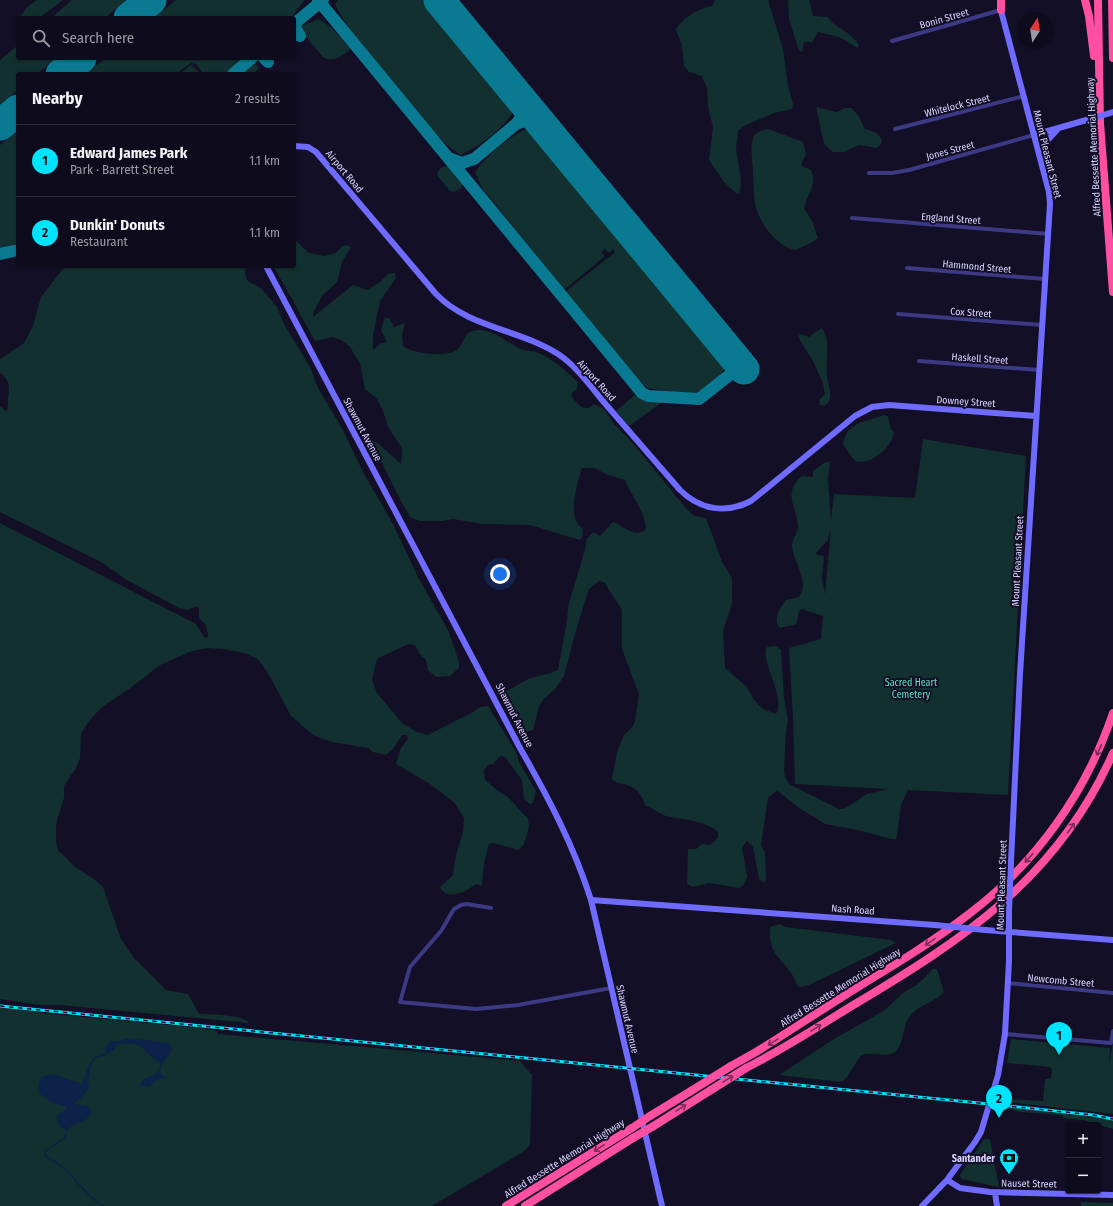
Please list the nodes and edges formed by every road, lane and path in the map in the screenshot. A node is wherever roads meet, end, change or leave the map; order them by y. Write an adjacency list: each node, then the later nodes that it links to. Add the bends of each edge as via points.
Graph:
1 (1000, 0): 5 (highway)
2 (1085, 0): 9 (highway, via 1090,16)
3 (1098, 0): 9 (highway, Alfred Bessette Memorial Highway)
4 (1112, 0): 7 (highway)
5 (1001, 10): 6 (street, Bonin Street); 8 (street, Mount Pleasant Street)
6 (892, 41)
7 (1113, 58)
8 (1024, 96): 12 (street, Whitelock Street); 13 (street, Mount Pleasant Street)
9 (1099, 96): 22 (highway, Alfred Bessette Memorial Highway)
10 (1113, 112): 11 (street, bridge)
11 (1058, 128): 13 (street); 15 (street, via 1046,142)
12 (895, 129)
13 (1034, 135): 15 (street, Mount Pleasant Street); 16 (street, Jones Street, via 910,170)
14 (296, 146): 27 (street, Airport Road, via 315,150 436,294 450,307 474,321 535,342 565,360 680,490 701,505 726,509 751,501 859,413 872,407)
15 (1040, 161): 18 (street, Mount Pleasant Street, via 1050,198)
16 (869, 173)
17 (852, 218): 18 (street, England Street)
18 (1049, 234): 21 (street, Mount Pleasant Street)
19 (267, 268): 31 (street, Shawmut Avenue, via 552,806 576,855)
20 (907, 268): 21 (street, Hammond Street)
21 (1046, 279): 24 (street, Mount Pleasant Street)
22 (1113, 292)
23 (898, 314): 24 (street, Cox Street)
24 (1042, 325): 26 (street, Mount Pleasant Street)
25 (919, 361): 26 (street, Haskell Street)
26 (1039, 370): 28 (street, Mount Pleasant Street)
27 (896, 406): 28 (street, Downey Street)
28 (1036, 416): 33 (street, Mount Pleasant Street, bridge, via 1020,674)
29 (1113, 713): 44 (highway, Alfred Bessette Memorial Highway, one-way to 44, bridge, via 1095,759 1072,801 1038,848 998,890 970,914 787,1033)
30 (1113, 753): 40 (highway, Alfred Bessette Memorial Highway, one-way to 30, bridge, via 746,1068 925,962 962,936 1029,879 1065,837 1096,789)
31 (591, 900): 33 (street, Nash Road, bridge); 36 (street, Shawmut Avenue)
32 (491, 908): 36 (street, via 467,904 454,909 441,932 410,967 400,1002 476,1009)
33 (1010, 931): 34 (street, Nash Road); 35 (street, Mount Pleasant Street)
34 (1113, 940)
35 (1007, 983): 37 (street, Newcomb Street); 39 (street, Mount Pleasant Street)
36 (611, 988): 47 (street, Shawmut Avenue)
37 (1113, 993)
38 (1113, 1032): 39 (street, via 1111,1043)
39 (1005, 1034): 41 (street, Mount Pleasant Street, via 998,1075 982,1128 970,1150)
40 (572, 1178): 45 (highway, Alfred Bessette Memorial Highway); 46 (highway)
41 (947, 1180): 42 (street, Nauset Street, via 960,1188); 48 (street, Mount Pleasant Street)
42 (995, 1193): 43 (street, Nauset Street); 49 (street)
43 (1113, 1195)
44 (506, 1206)
45 (525, 1206)
46 (535, 1206)
47 (662, 1206)
48 (922, 1206)
49 (997, 1206)

